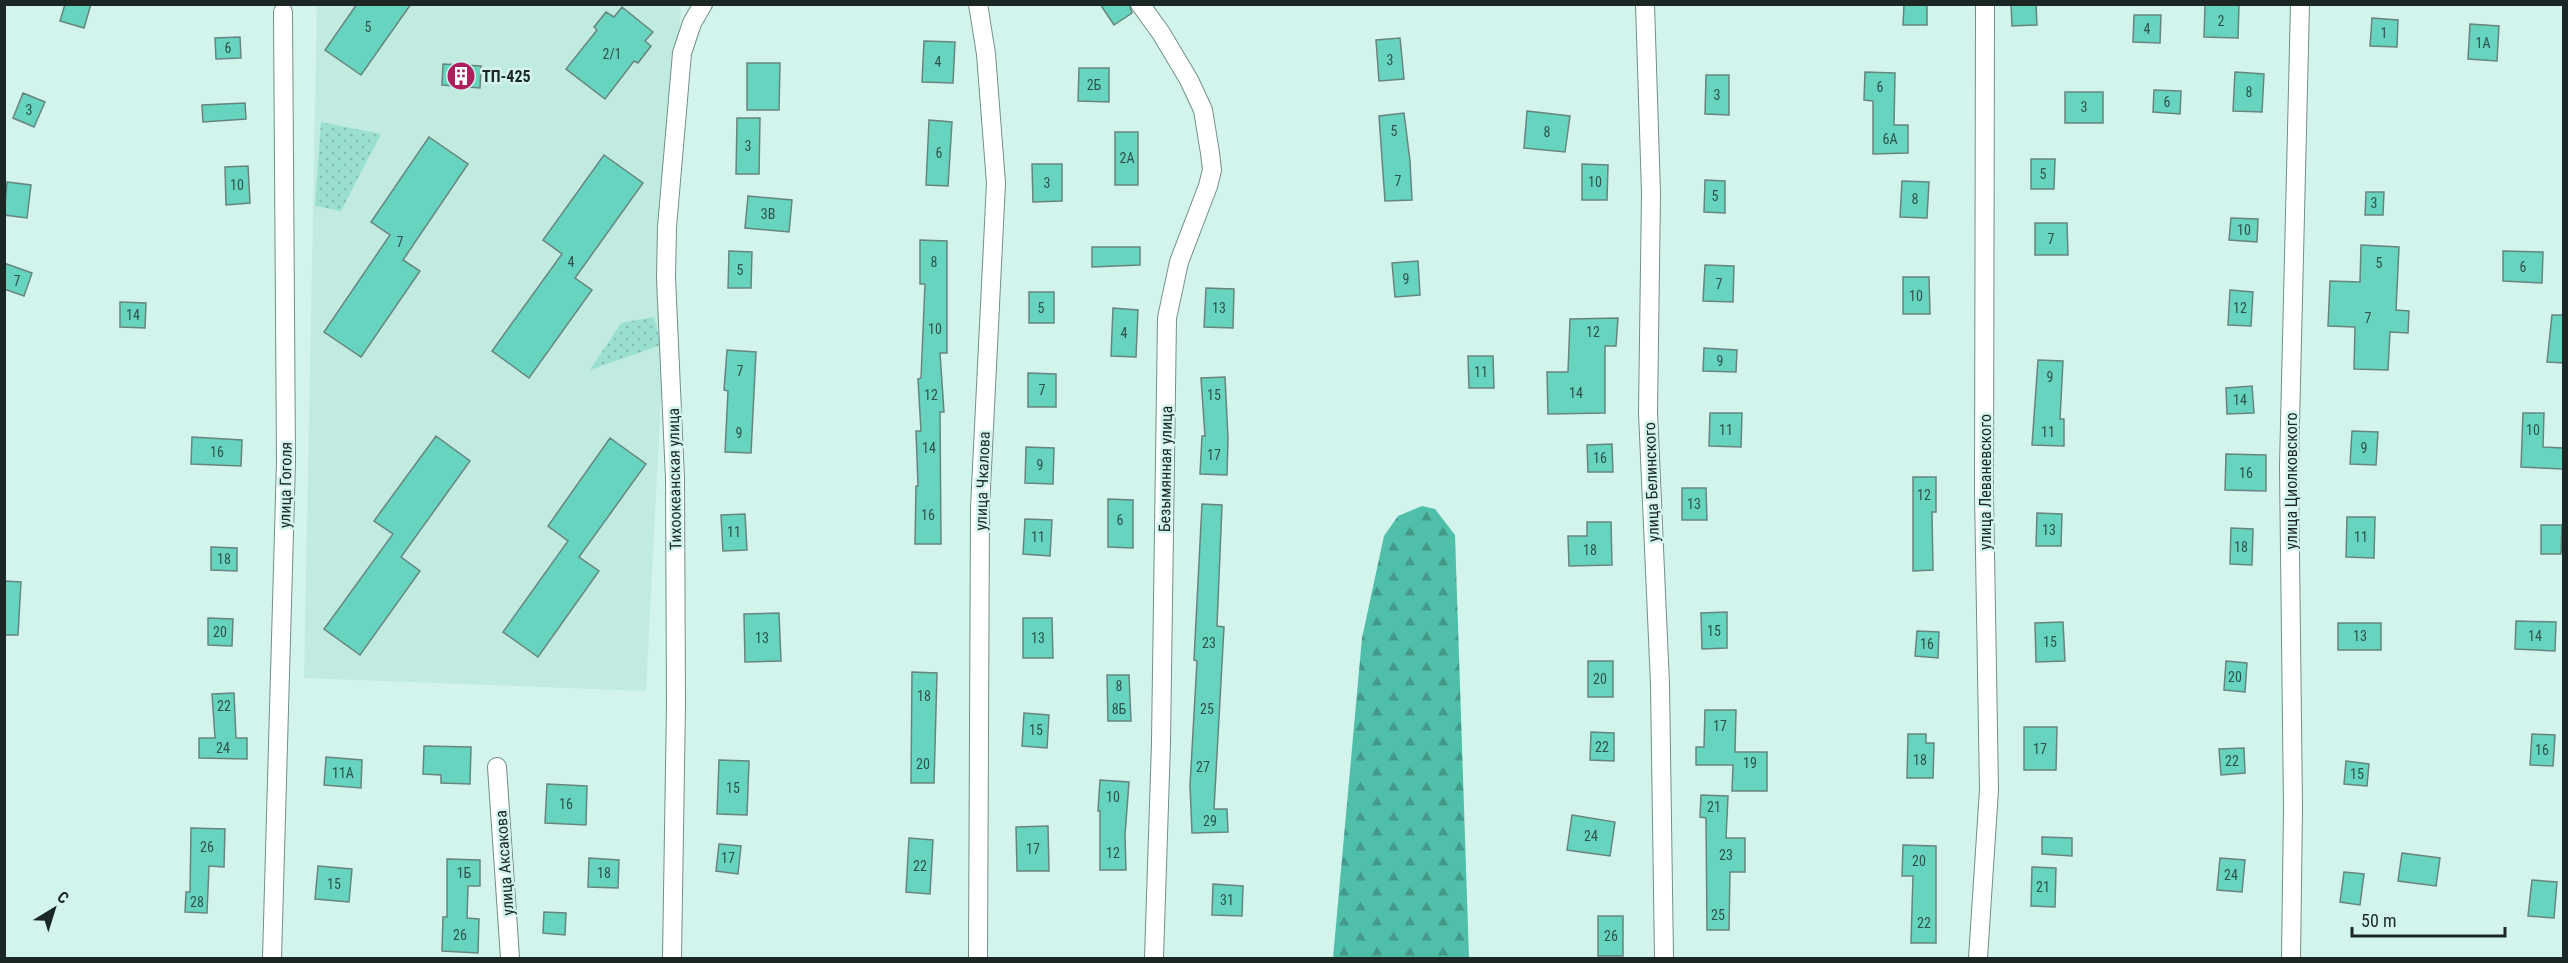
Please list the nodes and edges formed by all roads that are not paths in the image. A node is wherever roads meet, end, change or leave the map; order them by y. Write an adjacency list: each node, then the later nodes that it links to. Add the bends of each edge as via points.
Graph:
1 (704, 4): 11 (street, Тихоокеанская улица, via 681,53 667,227 675,478)
2 (978, 4): 12 (street, улица Чкалова, via 996,183 980,508)
3 (1140, 4): 13 (street, Безымянная улица, via 1189,80 1203,111 1212,170 1179,262 1167,318)
4 (1645, 4): 14 (street, улица Белинского, via 1651,193 1648,412 1660,684)
5 (1985, 4): 15 (street, улица Леваневского, via 1984,494 1989,790)
6 (2300, 4): 16 (street, улица Циолковского, via 2289,466)
7 (283, 12): 9 (street, улица Гоголя, via 286,452)
8 (498, 767): 10 (street, улица Аксакова)
9 (272, 958)
10 (510, 958)
11 (672, 958)
12 (978, 958)
13 (1154, 958)
14 (1664, 958)
15 (1978, 958)
16 (2291, 958)

